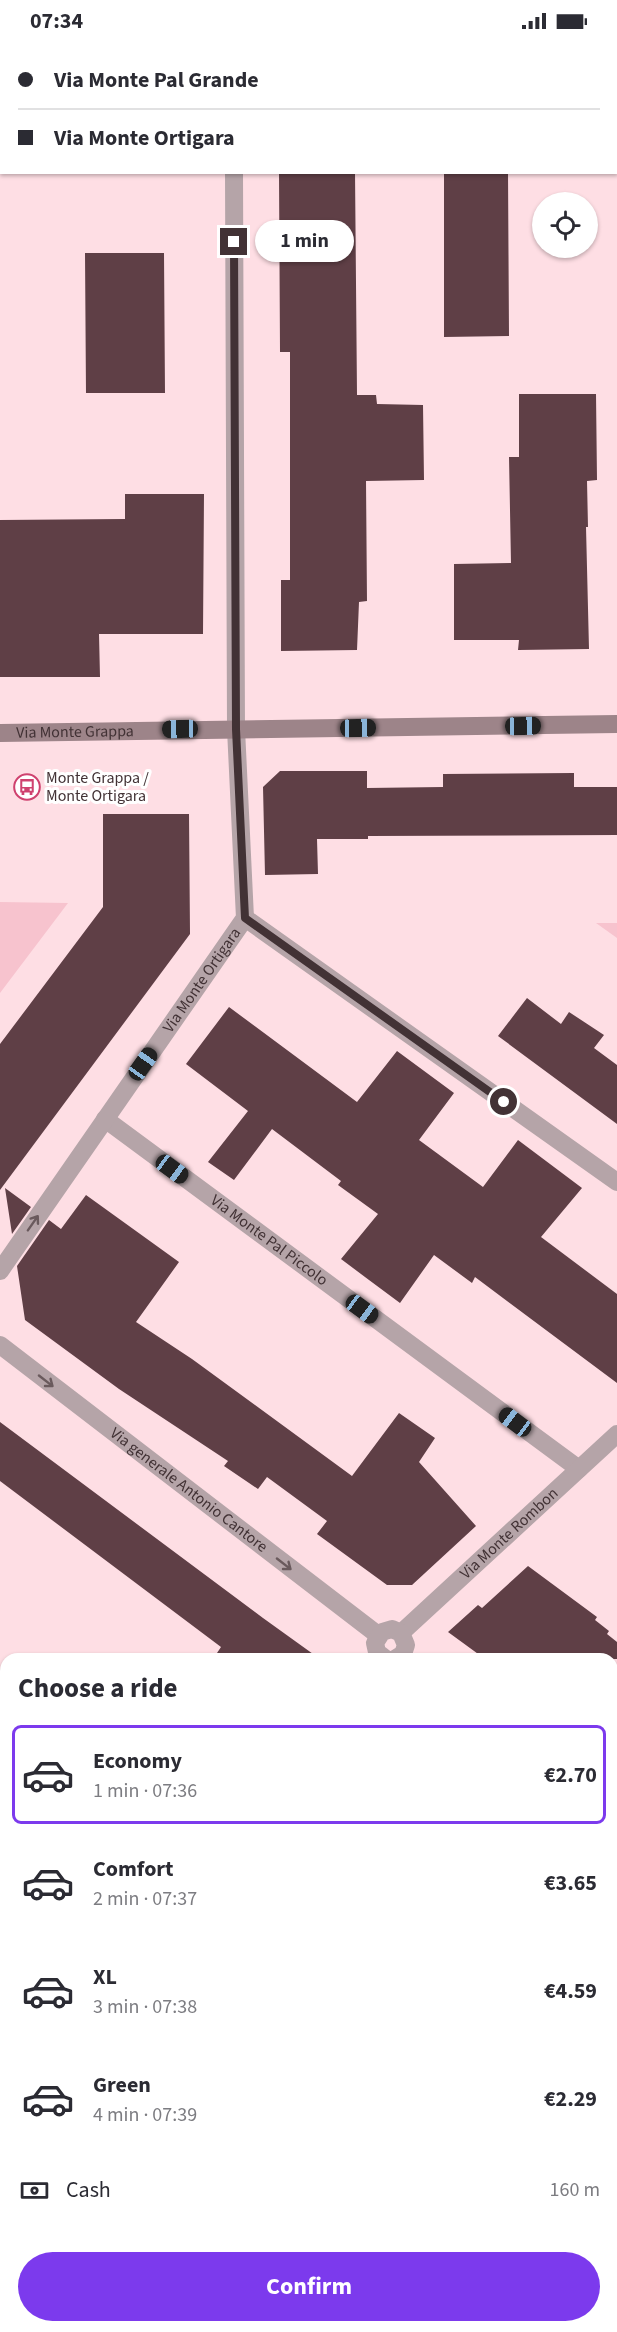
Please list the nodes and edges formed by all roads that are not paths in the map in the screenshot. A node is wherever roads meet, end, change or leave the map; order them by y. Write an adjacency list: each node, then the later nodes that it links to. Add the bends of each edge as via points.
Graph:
1 (234, 174): 3 (street, Via Monte Ortigara)
2 (617, 724): 3 (street, Via Monte Grappa)
3 (236, 729): 4 (street, Via Monte Grappa); 5 (street, Via Monte Ortigara)
4 (0, 733)
5 (245, 918): 6 (street, Via Monte Ortigara); 7 (street)
6 (105, 1119): 8 (street, Via Monte Ortigara, one-way to 6); 11 (street, Via Monte Pal Piccolo)
7 (617, 1182)
8 (0, 1270)
9 (0, 1345): 13 (street, Via generale Antonio Cantore, one-way to 13)
10 (617, 1434): 11 (street, Via Monte Rombon)
11 (579, 1469): 12 (street, Via Monte Rombon)
12 (401, 1633): 13 (street, via 392,1629); 15 (street, via 406,1645)
13 (378, 1635): 14 (street, via 375,1643)
14 (386, 1653)
15 (397, 1653)

